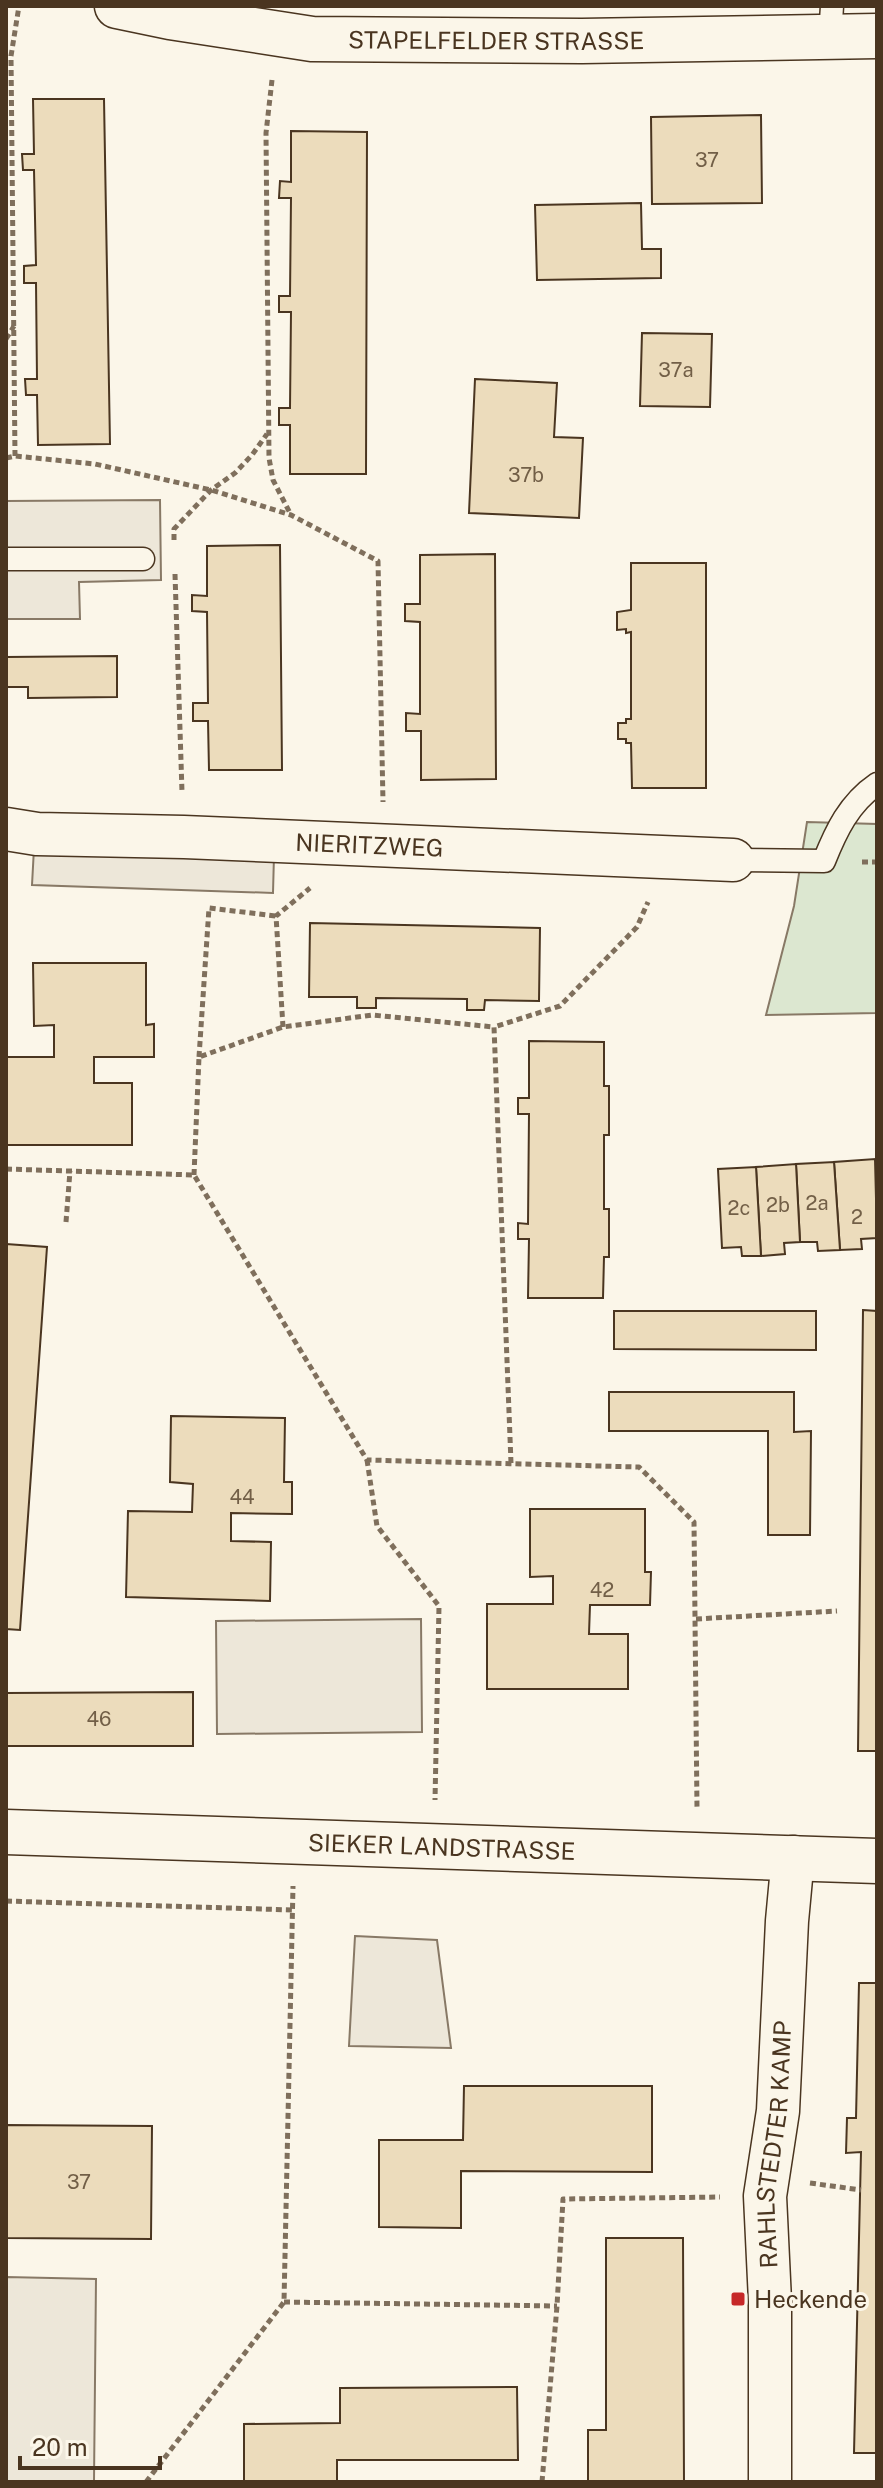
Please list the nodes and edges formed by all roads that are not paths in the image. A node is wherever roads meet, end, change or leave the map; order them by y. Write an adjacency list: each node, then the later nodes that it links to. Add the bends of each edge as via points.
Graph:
1 (117, 6): 3 (main road, STAPELFELDER STRASSE)
2 (831, 21): 3 (main road, STAPELFELDER STRASSE, via 536,41 338,40); 4 (main road, STAPELFELDER STRASSE)
3 (263, 24)
4 (877, 36)
5 (6, 559): 6 (lane)
6 (143, 559)
7 (877, 784): 9 (lane, via 846,813 824,861)
8 (6, 829): 9 (street, NIERITZWEG)
9 (733, 860)
10 (6, 1832): 11 (main road, SIEKER LANDSTRASSE)
11 (793, 1857): 12 (main road, SIEKER LANDSTRASSE); 13 (street, RAHLSTEDTER KAMP, via 778,2111 765,2196)
12 (877, 1861)
13 (770, 2482)

